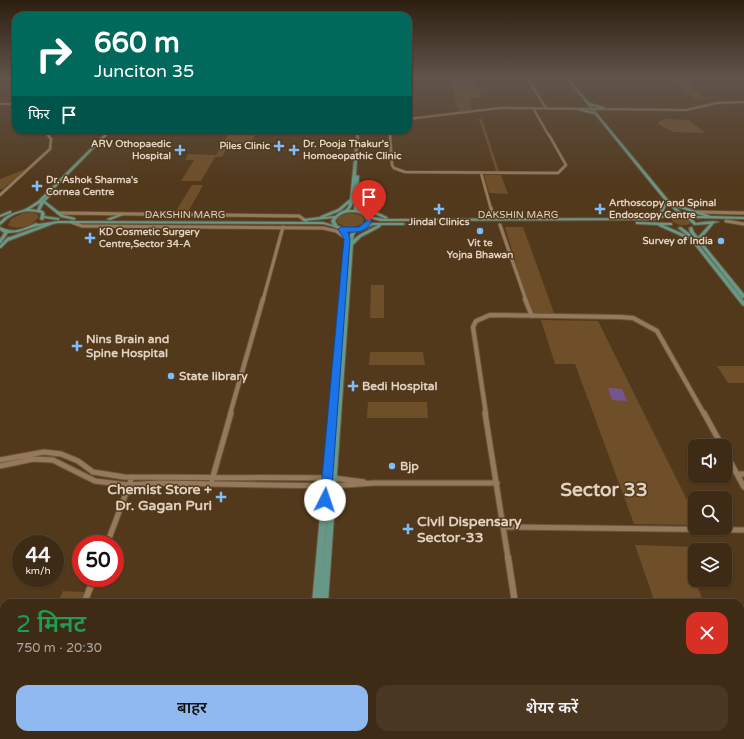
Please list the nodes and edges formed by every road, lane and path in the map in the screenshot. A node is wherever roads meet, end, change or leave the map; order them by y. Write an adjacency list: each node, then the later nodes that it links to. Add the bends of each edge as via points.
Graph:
1 (473, 112): 4 (street, via 445,118)
2 (536, 112): 11 (street, via 566,165 564,168 558,173 551,174)
3 (594, 112): 19 (main road)
4 (412, 119)
5 (48, 134): 13 (street, via 51,139 50,149)
6 (107, 134): 17 (main road)
7 (110, 134): 18 (main road)
8 (359, 134): 15 (main road)
9 (359, 134): 16 (main road)
10 (390, 134): 11 (street, via 394,168 415,173)
11 (481, 173): 37 (street)
12 (0, 190): 13 (street)
13 (5, 190): 14 (street)
14 (0, 195)
15 (356, 199): 22 (main road); 47 (main road, via 365,208)
16 (352, 200): 23 (main road); 46 (main road, via 339,210)
17 (39, 202): 20 (main road); 33 (main road)
18 (44, 202): 21 (main road); 25 (main road)
19 (666, 203): 24 (main road); 26 (main road); 28 (main road); 42 (main road, via 661,212)
20 (24, 211): 21 (main road); 30 (main road)
21 (38, 211): 34 (main road, via 42,212)
22 (356, 211): 23 (main road); 31 (main road, DAKSHIN MARG)
23 (345, 212): 35 (main road, DAKSHIN MARG)
24 (698, 212): 27 (street); 40 (main road)
25 (58, 213): 29 (street); 41 (main road)
26 (669, 213): 28 (main road); 32 (main road)
27 (744, 213)
28 (680, 214): 36 (main road)
29 (121, 215): 39 (main road); 45 (street, via 299,216)
30 (8, 216): 33 (main road); 48 (main road)
31 (366, 216): 47 (main road, DAKSHIN MARG); 55 (main road, via 369,221)
32 (665, 216): 42 (main road, DAKSHIN MARG); 49 (main road)
33 (0, 217)
34 (43, 217): 41 (main road, DAKSHIN MARG); 53 (main road)
35 (335, 217): 46 (main road, DAKSHIN MARG); 54 (main road, via 333,221)
36 (688, 217): 40 (main road); 50 (main road)
37 (494, 219)
38 (744, 219): 40 (main road); 43 (main road)
39 (109, 220): 41 (main road, DAKSHIN MARG); 45 (main road, DAKSHIN MARG)
40 (714, 220): 43 (main road); 50 (main road); 70 (main road)
41 (72, 221): 44 (main road, DAKSHIN MARG); 45 (main road, DAKSHIN MARG); 58 (street, via 82,226)
42 (648, 221): 47 (main road, DAKSHIN MARG); 49 (main road, DAKSHIN MARG); 68 (main road)
43 (726, 221): 51 (street)
44 (60, 222): 53 (main road, DAKSHIN MARG); 69 (main road)
45 (305, 222): 46 (main road, DAKSHIN MARG); 56 (main road)
46 (313, 222): 54 (main road, DAKSHIN MARG); 59 (main road)
47 (389, 222): 55 (main road, DAKSHIN MARG); 71 (main road, via 371,229)
48 (0, 223)
49 (671, 224): 60 (main road)
50 (695, 224): 61 (main road)
51 (744, 224)
52 (500, 225): 75 (street)
53 (34, 226): 65 (main road, DAKSHIN MARG)
54 (336, 226): 62 (main road)
55 (366, 226): 63 (main road, DAKSHIN MARG)
56 (294, 227): 58 (street); 59 (street)
57 (0, 228): 64 (main road)
58 (283, 228): 83 (street)
59 (323, 228): 67 (street, via 336,231)
60 (680, 228): 61 (main road); 68 (main road)
61 (691, 228): 70 (main road)
62 (341, 229): 63 (main road); 67 (main road)
63 (355, 230): 71 (main road)
64 (4, 231): 65 (main road); 66 (main road, via 6,233)
65 (20, 231): 69 (main road)
66 (1, 239)
67 (347, 239): 84 (main road)
68 (692, 239): 74 (main road)
69 (7, 240): 72 (main road)
70 (698, 240): 73 (main road)
71 (352, 244): 84 (main road)
72 (0, 246)
73 (744, 297)
74 (744, 304)
75 (532, 316): 76 (street, via 633,318 651,327 657,331); 86 (street, via 490,316 476,321 473,327)
76 (718, 439)
77 (0, 460): 82 (street, via 36,453 61,454 78,461 93,472)
78 (732, 465): 80 (street)
79 (0, 466): 88 (street, via 33,458 53,460 95,481)
80 (737, 474): 81 (street); 90 (street)
81 (744, 474)
82 (132, 477): 83 (street); 88 (street)
83 (213, 478): 84 (street); 87 (street)
84 (330, 478): 85 (street); 89 (main road)
85 (374, 483): 86 (street); 89 (street)
86 (498, 483): 91 (street)
87 (211, 484): 88 (street); 89 (street)
88 (128, 485): 93 (street)
89 (329, 486): 96 (main road); 97 (main road)
90 (744, 487)
91 (503, 527): 92 (street); 98 (street)
92 (744, 530)
93 (110, 535)
94 (90, 587): 95 (street)
95 (86, 599)
96 (316, 599)
97 (324, 599)
98 (514, 599)

